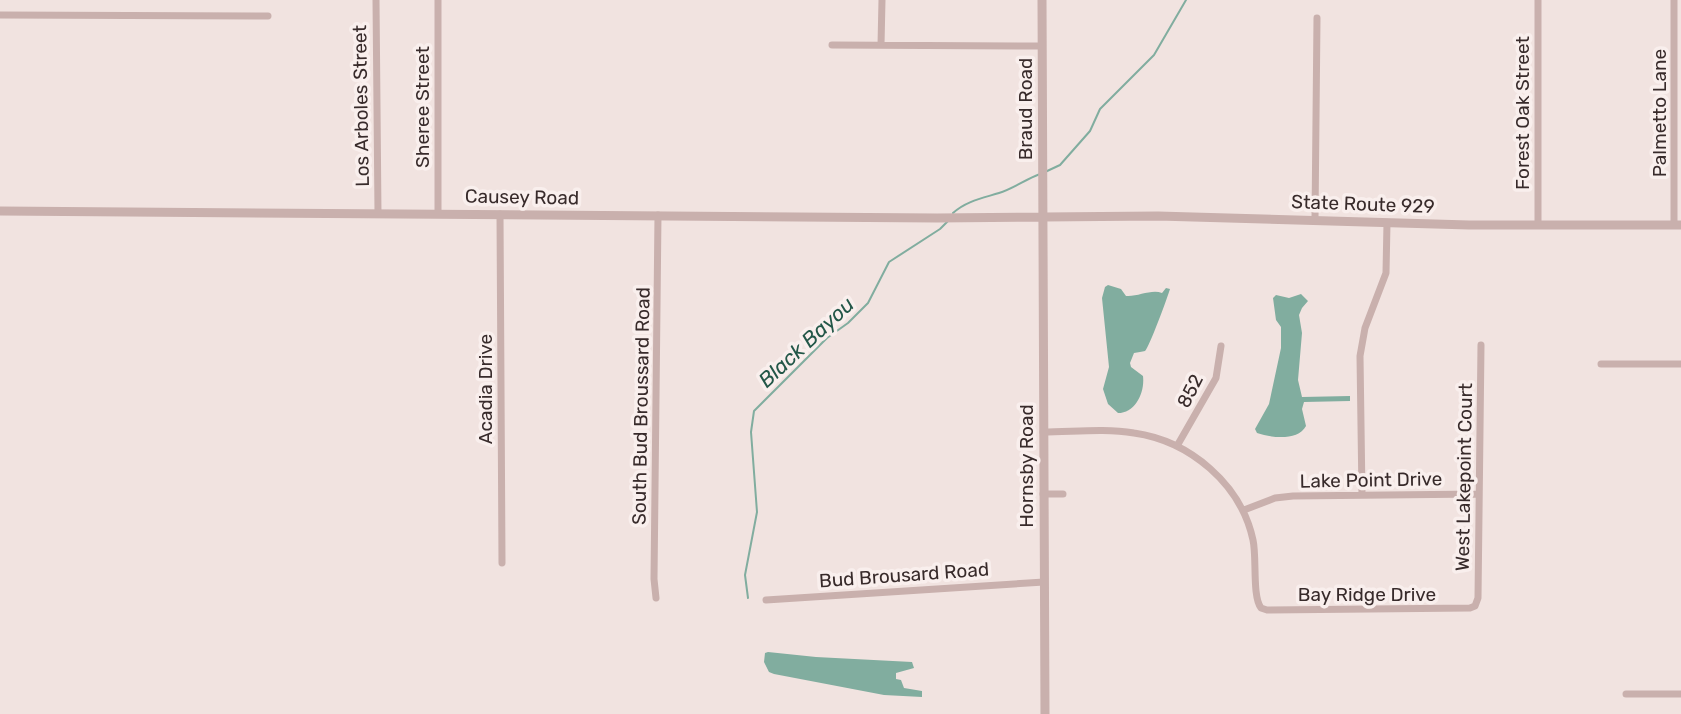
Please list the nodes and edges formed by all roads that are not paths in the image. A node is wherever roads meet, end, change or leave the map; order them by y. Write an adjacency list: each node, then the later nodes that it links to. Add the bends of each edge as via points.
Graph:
1 (376, 0): 14 (street, Los Arboles Street)
2 (438, 0): 15 (street, Sheree Street)
3 (882, 0): 11 (street)
4 (1042, 0): 12 (street, Braud Road)
5 (1538, 0): 21 (street, Forest Oak Street)
6 (1675, 0): 22 (street, Palmetto Lane)
7 (0, 15): 8 (street)
8 (268, 16)
9 (1317, 18): 19 (street)
10 (832, 45): 11 (street)
11 (881, 45): 12 (street)
12 (1042, 46): 18 (street, Braud Road)
13 (0, 211): 14 (street, Causey Road)
14 (378, 213): 15 (street, Causey Road)
15 (438, 213): 16 (street, Causey Road)
16 (500, 214): 17 (street, Causey Road); 34 (street, Acadia Drive)
17 (658, 215): 18 (street, Causey Road); 36 (street, South Bud Broussard Road)
18 (1044, 218): 19 (street, State Route 929); 27 (street, Hornsby Road)
19 (1315, 219): 20 (street, State Route 929)
20 (1387, 223): 21 (street, State Route 929); 32 (street, via 1386,273 1360,356)
21 (1538, 225): 22 (street, State Route 929)
22 (1677, 225)
23 (1482, 345): 31 (street, West Lakepoint Court)
24 (1221, 346): 28 (street, 852, via 1216,378)
25 (1681, 363): 26 (street)
26 (1601, 364)
27 (1043, 432): 28 (street, via 1121,431); 29 (street, Hornsby Road)
28 (1177, 446): 33 (street, via 1218,476)
29 (1043, 494): 30 (street); 35 (street, Hornsby Road)
30 (1063, 494)
31 (1479, 494): 32 (street, Lake Point Drive); 38 (street, West Lakepoint Court, via 1478,598)
32 (1362, 495): 33 (street, Lake Point Drive, via 1293,496)
33 (1244, 510): 38 (street, Bay Ridge Drive, via 1253,538 1261,608)
34 (502, 563)
35 (1044, 582): 37 (street, Bud Brousard Road); 41 (street, Hornsby Road)
36 (656, 598)
37 (765, 600)
38 (1473, 607)
39 (1626, 694): 40 (street)
40 (1681, 694)
41 (1045, 714)

